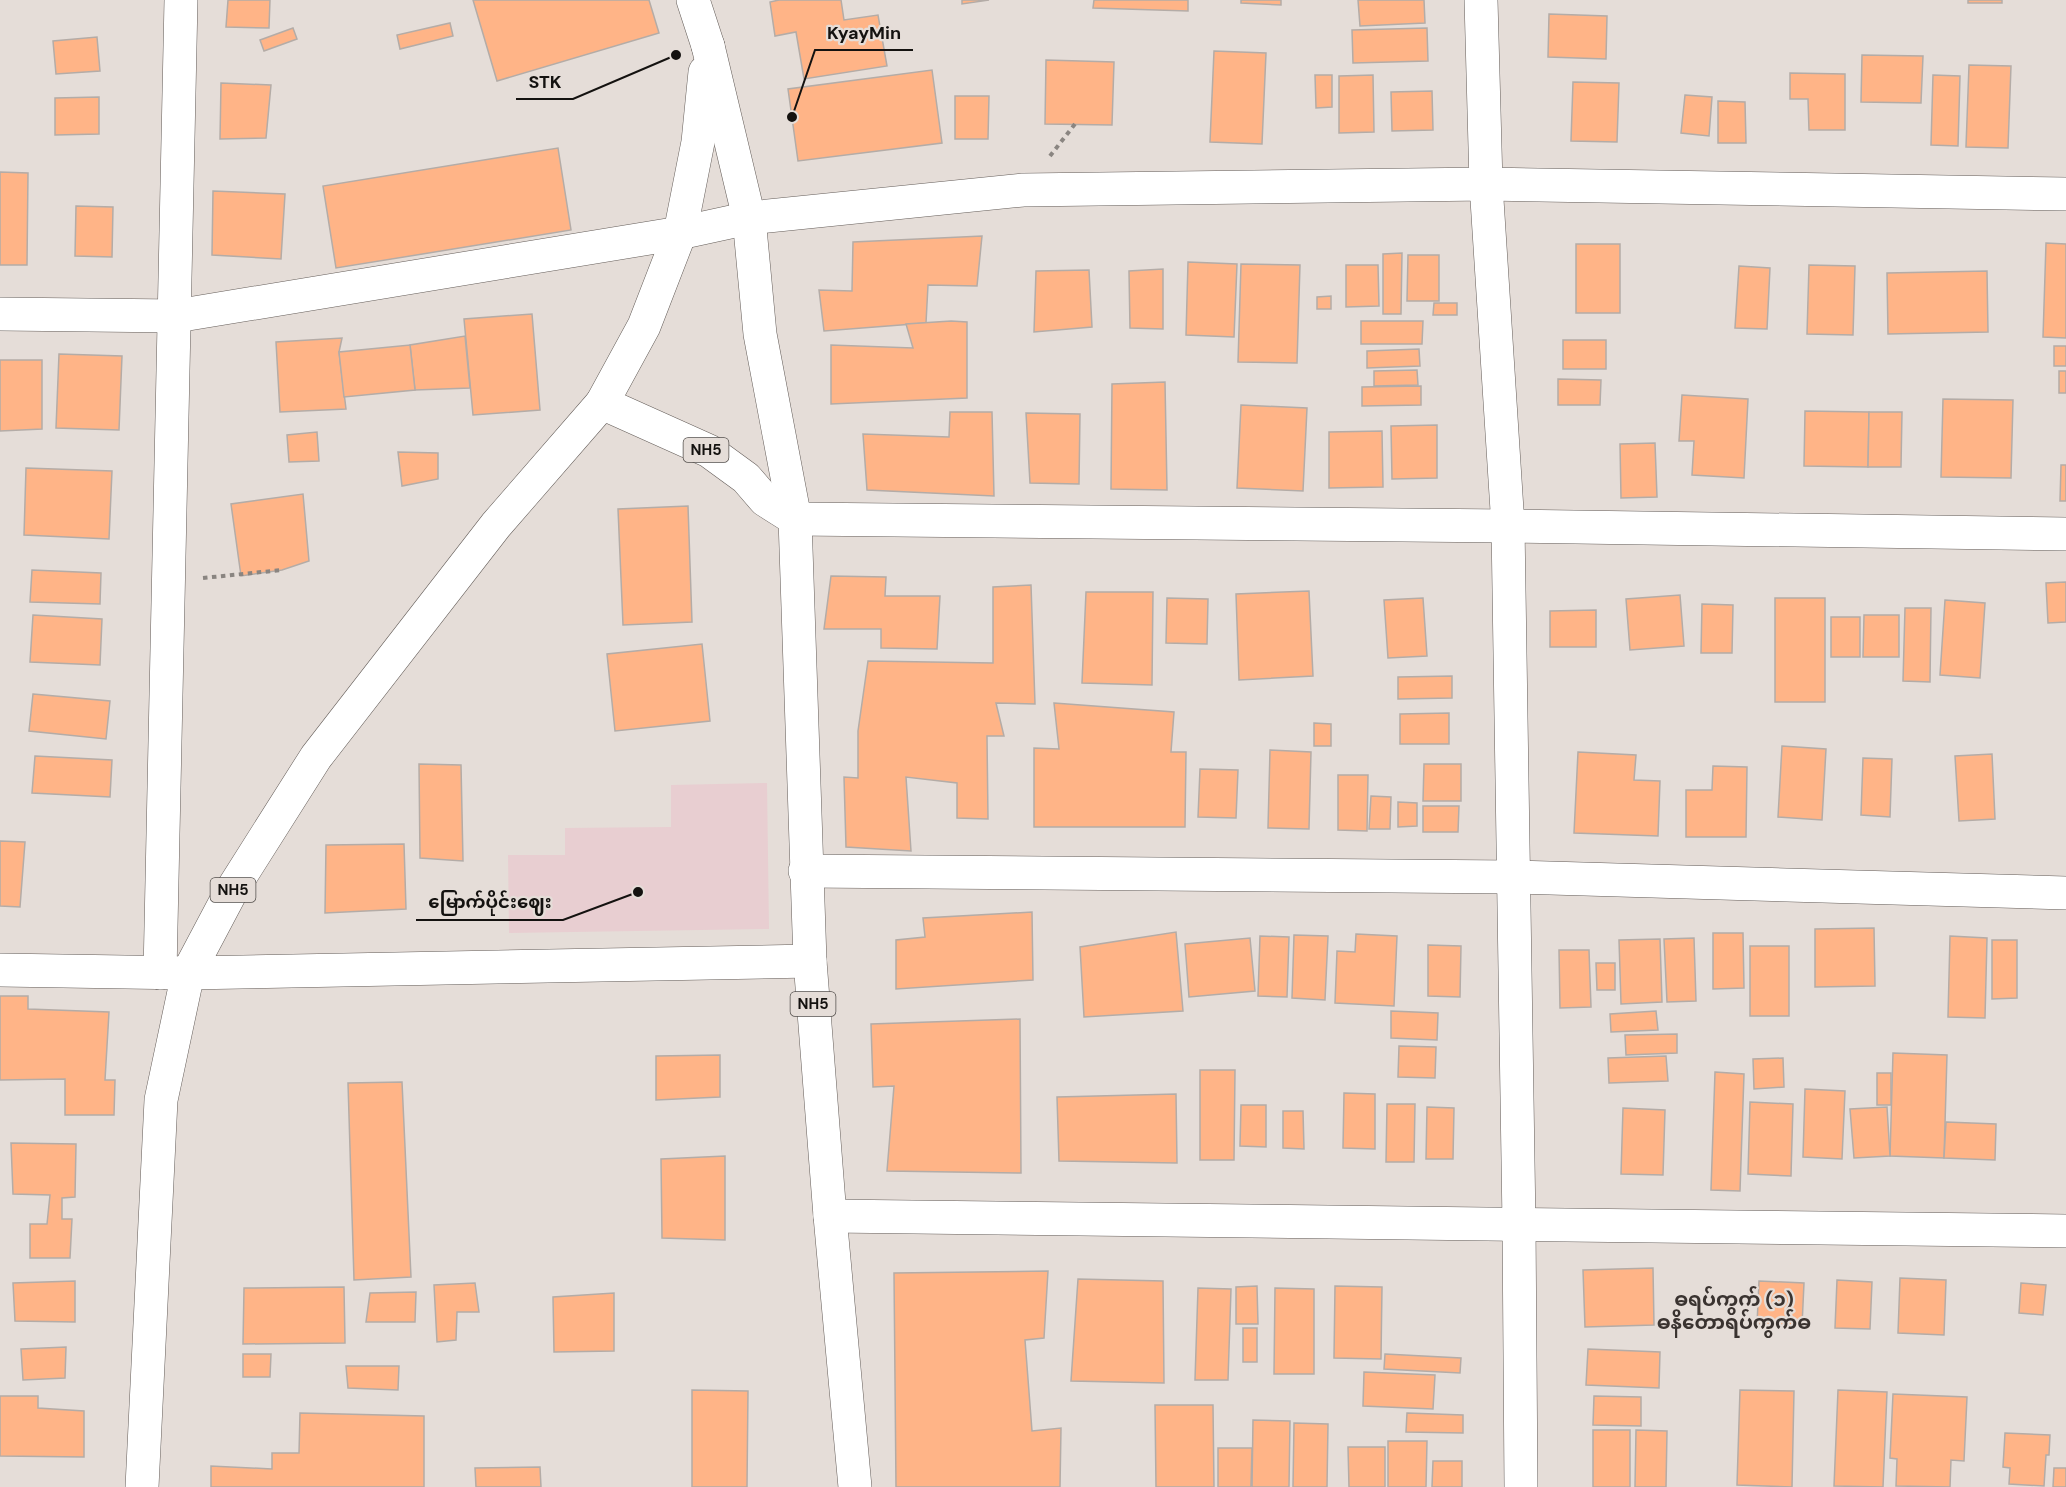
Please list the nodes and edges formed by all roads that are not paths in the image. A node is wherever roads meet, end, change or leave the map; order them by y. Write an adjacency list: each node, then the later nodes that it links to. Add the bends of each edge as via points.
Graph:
1 (182, 0): 10 (main road)
2 (693, 0): 4 (main road)
3 (1481, 0): 5 (main road)
4 (708, 46): 7 (main road); 8 (main road, via 699,142)
5 (1486, 184): 6 (main road); 7 (main road, via 1023,190); 13 (main road)
6 (2066, 194)
7 (749, 218): 8 (main road); 12 (main road, via 760,334)
8 (680, 233): 10 (main road); 11 (main road, via 644,326)
9 (0, 314): 10 (main road)
10 (176, 316): 20 (main road, via 169,581)
11 (602, 403): 12 (main road, NH5, via 709,451 746,478 765,501); 20 (main road, NH5, via 496,525 316,757)
12 (795, 519): 13 (main road); 15 (main road, NH5)
13 (1508, 526): 14 (main road); 16 (main road)
14 (2066, 534)
15 (805, 871): 16 (main road); 18 (main road, NH5)
16 (1513, 877): 17 (main road); 22 (main road)
17 (2066, 893)
18 (810, 961): 20 (main road); 21 (main road, NH5)
19 (0, 970): 20 (main road)
20 (174, 973): 24 (main road, NH5, via 161,1100)
21 (830, 1216): 22 (main road); 25 (main road, NH5)
22 (1519, 1224): 23 (main road); 26 (main road)
23 (2066, 1231)
24 (142, 1487)
25 (855, 1487)
26 (1521, 1487)

